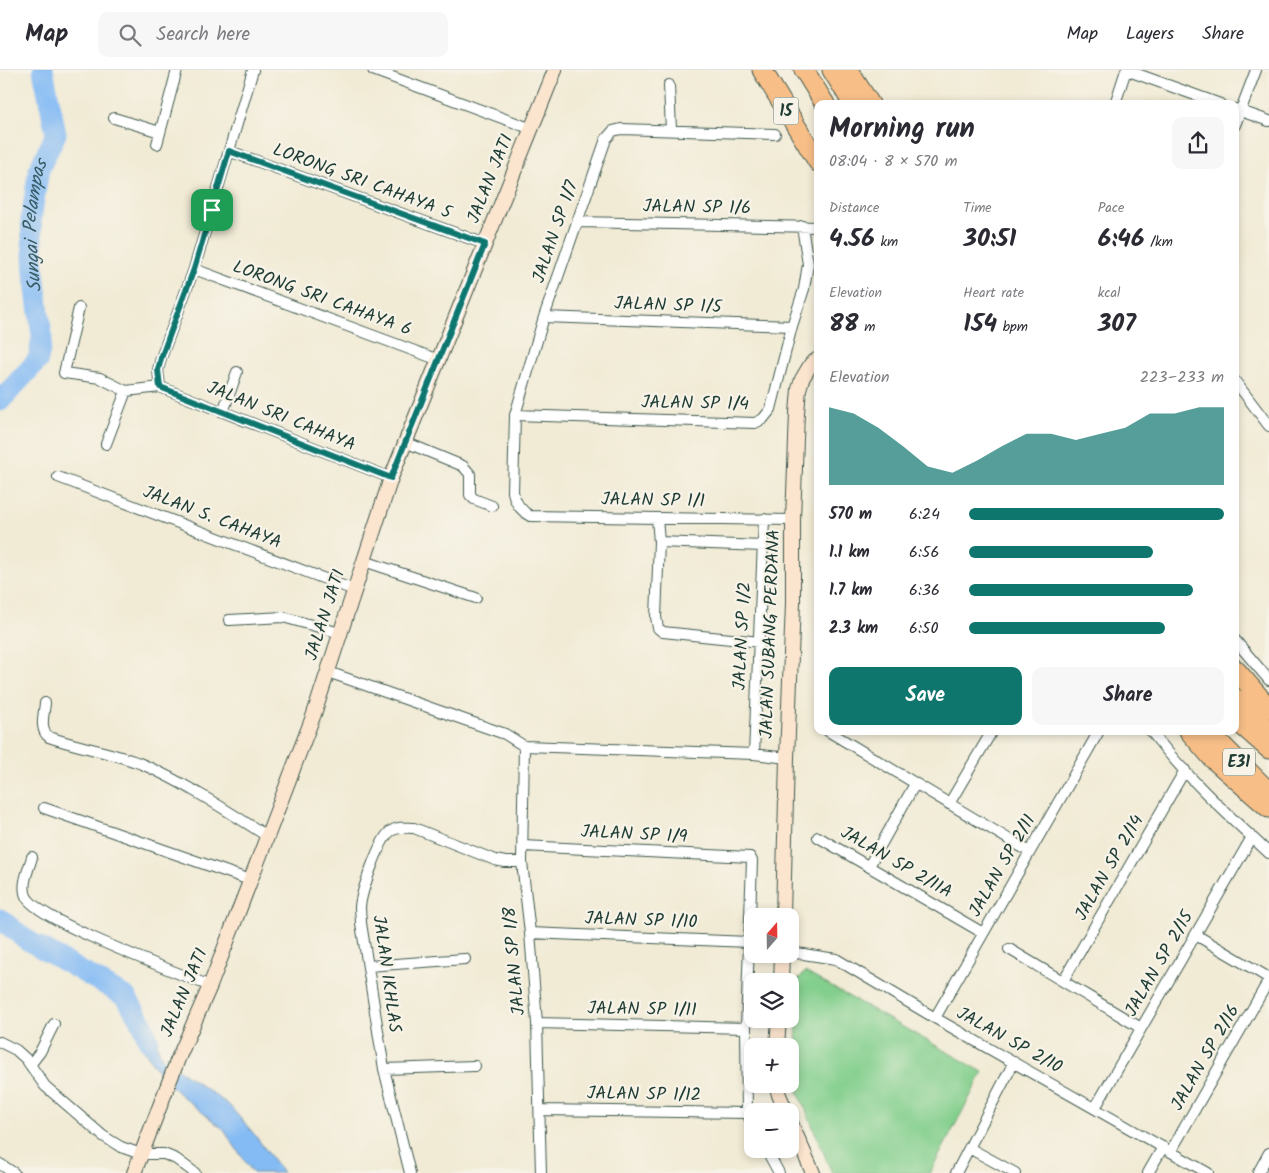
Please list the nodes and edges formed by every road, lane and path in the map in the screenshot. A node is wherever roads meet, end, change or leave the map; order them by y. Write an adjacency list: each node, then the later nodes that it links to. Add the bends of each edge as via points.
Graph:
1 (176, 70): 26 (street)
2 (253, 70): 30 (street)
3 (373, 70): 24 (street)
4 (555, 70): 24 (street, JALAN JATI)
5 (762, 70): 31 (highway, 15)
6 (768, 70): 28 (highway)
7 (804, 70): 14 (highway)
8 (816, 70): 15 (highway)
9 (832, 70): 16 (highway)
10 (848, 70): 17 (highway)
11 (1126, 70): 18 (street); 19 (street)
12 (1256, 70): 20 (street)
13 (668, 85): 25 (street)
14 (823, 100)
15 (835, 100)
16 (851, 100)
17 (867, 100)
18 (1116, 100)
19 (1209, 100)
20 (1239, 106)
21 (1239, 111): 23 (street)
22 (114, 118): 26 (street)
23 (1269, 121)
24 (532, 128): 35 (street, JALAN JATI)
25 (671, 130): 27 (street, JALAN SP 1/7); 32 (street, JALAN SP 1/7, via 613,131 606,139)
26 (160, 132): 29 (street)
27 (776, 134)
28 (814, 142)
29 (157, 144)
30 (229, 151): 35 (street, LORONG SRI CAHAYA 5); 36 (street)
31 (814, 155)
32 (577, 222): 33 (street, JALAN SP 1/6); 38 (street, JALAN SP 1/7)
33 (802, 226): 34 (street, JALAN SP 1/6); 39 (street, JALAN SP 1/4, via 808,264)
34 (814, 227)
35 (485, 244): 40 (street, JALAN JATI)
36 (194, 269): 40 (street, LORONG SRI CAHAYA 6); 44 (street, via 161,358 158,370)
37 (79, 308): 45 (street, via 64,373 100,378)
38 (544, 317): 39 (street, JALAN SP 1/5); 47 (street, JALAN SP 1/7)
39 (792, 326): 47 (street, JALAN SP 1/4, via 771,409 755,423)
40 (438, 360): 49 (street, JALAN JATI)
41 (814, 363): 57 (street, JALAN SUBANG PERDANA, via 805,373 799,389)
42 (237, 372): 46 (street)
43 (1239, 386): 48 (street)
44 (160, 387): 45 (street, JALAN SRI CAHAYA); 46 (street, JALAN SRI CAHAYA)
45 (126, 391): 50 (street)
46 (224, 412): 52 (street, JALAN SRI CAHAYA)
47 (515, 415): 53 (street, JALAN SP 1/7, via 513,492)
48 (1269, 426)
49 (405, 442): 52 (street, JALAN JATI); 54 (street, via 463,466 470,474 470,495)
50 (106, 444)
51 (58, 477): 61 (street, JALAN S. CAHAYA)
52 (391, 478): 60 (street, JALAN JATI)
53 (517, 505): 55 (street, JALAN SP 1/1, via 530,516)
54 (492, 506)
55 (657, 518): 56 (street, JALAN SP 1/1); 58 (street)
56 (764, 519): 57 (street, JALAN SP 1/1); 59 (street, JALAN SP 1/2)
57 (793, 520): 85 (street, JALAN SUBANG PERDANA)
58 (658, 542): 59 (street); 65 (street, via 656,617 662,632)
59 (763, 546): 65 (street, JALAN SP 1/2)
60 (364, 561): 61 (street, JALAN JATI); 62 (street)
61 (354, 590): 64 (street, JALAN JATI)
62 (476, 598)
63 (229, 620): 64 (street, via 283,617)
64 (340, 633): 67 (street, JALAN JATI)
65 (760, 642): 84 (street, JALAN SP 1/2)
66 (1239, 645): 69 (street)
67 (328, 672): 82 (street, via 506,734); 93 (street, JALAN JATI)
68 (1239, 674): 72 (highway)
69 (1269, 680)
70 (1239, 702): 74 (highway)
71 (45, 703): 93 (street, via 42,729 49,737 144,765)
72 (1269, 708)
73 (1239, 721): 83 (highway, E31)
74 (1269, 731)
75 (835, 735): 87 (street)
76 (990, 735): 90 (street)
77 (1097, 735): 97 (street, JALAN SP 2/11)
78 (1154, 735): 86 (street)
79 (1192, 735): 92 (highway, via 1213,759)
80 (1213, 735): 88 (highway)
81 (1213, 735): 89 (highway, E31)
82 (524, 746): 84 (street); 96 (street, JALAN SP 1/8)
83 (1269, 749)
84 (754, 754): 85 (street)
85 (787, 758): 104 (street, JALAN SUBANG PERDANA)
86 (1185, 770): 95 (street); 114 (street, JALAN SP 2/14)
87 (915, 784): 90 (street); 101 (street)
88 (1269, 788)
89 (1269, 792)
90 (949, 804): 97 (street)
91 (44, 808): 102 (street)
92 (1269, 808)
93 (267, 836): 102 (street, JALAN JATI)
94 (818, 837): 101 (street, JALAN SP 2/11A)
95 (1252, 837): 98 (street); 107 (street, JALAN SP 2/15)
96 (523, 846): 100 (street, JALAN SP 1/8); 103 (street, JALAN SP 1/9, via 750,857)
97 (1030, 852): 106 (street, JALAN SP 2/11)
98 (1269, 853)
99 (32, 857): 115 (street, via 24,885 26,896 35,907 102,940)
100 (522, 862): 105 (street, JALAN SP 1/8); 112 (street, JALAN IKHLAS, via 495,860 414,828 401,827 390,831 382,841 364,886 360,906)
101 (869, 866): 106 (street, JALAN SP 2/11A)
102 (250, 880): 115 (street, JALAN JATI)
103 (750, 908)
104 (783, 908)
105 (530, 933): 108 (street, JALAN SP 1/10); 118 (street, JALAN SP 1/8)
106 (984, 933): 116 (street, JALAN SP 2/11)
107 (1196, 935): 113 (street); 121 (street, JALAN SP 2/15)
108 (744, 942)
109 (1009, 949): 114 (street)
110 (799, 953): 116 (street, JALAN SP 2/10, via 836,959)
111 (465, 959): 112 (street)
112 (368, 966): 126 (street, JALAN IKHLAS)
113 (1269, 979): 133 (street, JALAN SP 2/16)
114 (1063, 981): 121 (street)
115 (210, 986): 134 (street, JALAN JATI)
116 (935, 1018): 123 (street, JALAN SP 2/10)
117 (54, 1024): 124 (street)
118 (537, 1024): 119 (street, JALAN SP 1/11); 129 (street, JALAN SP 1/8)
119 (744, 1028)
120 (746, 1028): 127 (street)
121 (1141, 1028): 128 (street, JALAN SP 2/15)
122 (0, 1042): 124 (street, via 16,1050)
123 (1014, 1062): 128 (street, JALAN SP 2/10); 132 (street)
124 (30, 1065): 134 (street, via 45,1086 103,1136)
125 (475, 1066): 126 (street)
126 (384, 1069): 141 (street, JALAN IKHLAS)
127 (747, 1103)
128 (1095, 1108): 133 (street, JALAN SP 2/10)
129 (541, 1110): 130 (street, JALAN SP 1/12); 142 (street, JALAN SP 1/8)
130 (744, 1113)
131 (799, 1141): 144 (street)
132 (969, 1148): 145 (street); 146 (street)
133 (1167, 1149): 147 (street, JALAN SP 2/16); 148 (street, JALAN SP 2/10)
134 (141, 1154): 139 (street, JALAN JATI); 140 (street, via 164,1154)
135 (1269, 1154): 149 (street)
136 (771, 1158): 143 (street)
137 (0, 1164): 138 (street)
138 (14, 1173)
139 (134, 1173)
140 (195, 1173)
141 (410, 1173)
142 (541, 1173)
143 (780, 1173)
144 (813, 1173)
145 (956, 1173)
146 (1015, 1173)
147 (1148, 1173)
148 (1208, 1173)
149 (1258, 1173)

